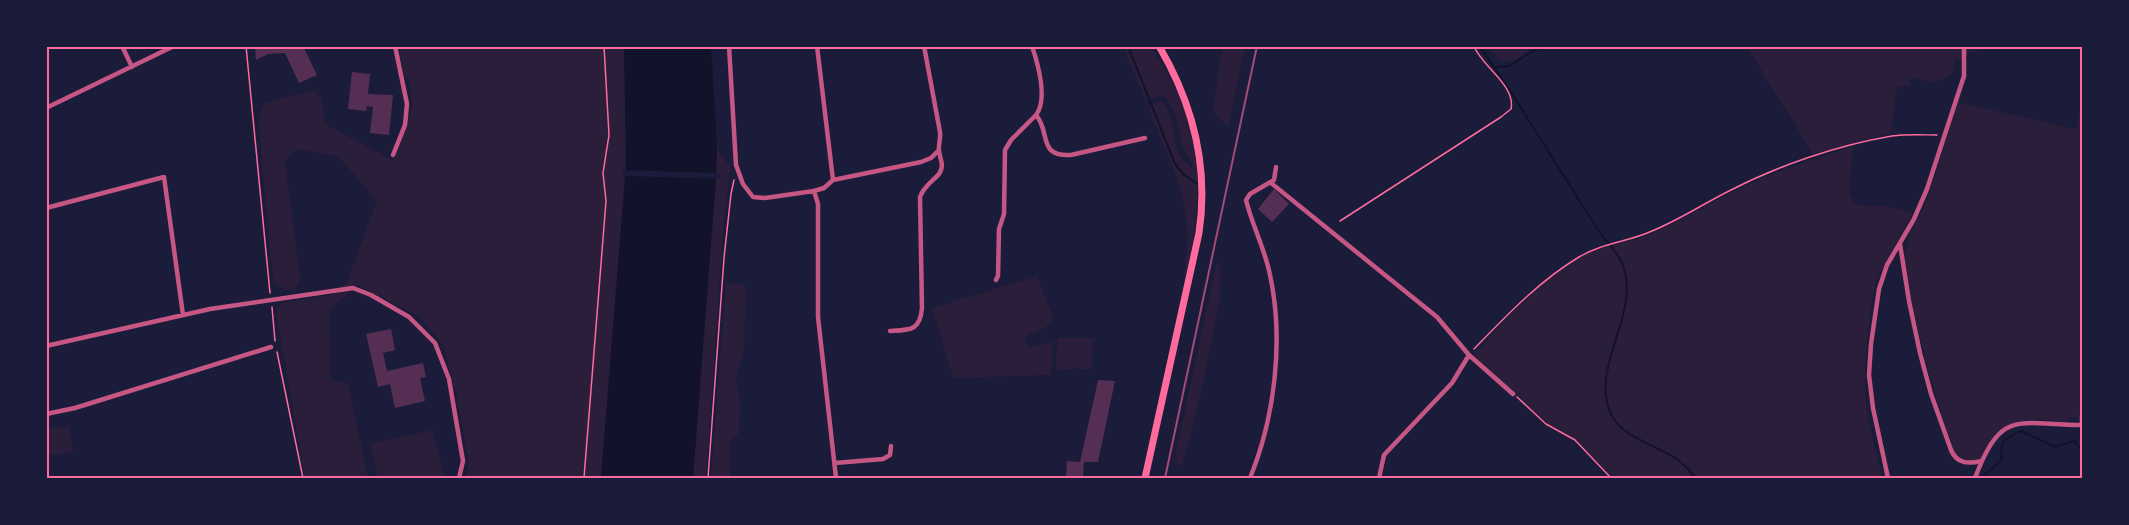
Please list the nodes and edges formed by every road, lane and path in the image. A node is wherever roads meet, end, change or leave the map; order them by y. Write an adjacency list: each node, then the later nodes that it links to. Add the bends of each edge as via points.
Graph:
1 (122, 46): 13 (street)
2 (174, 46): 13 (street)
3 (246, 46): 29 (path)
4 (395, 46): 19 (street, via 407,104 405,125)
5 (604, 46): 43 (path, via 609,135 603,173 606,201)
6 (729, 46): 21 (street)
7 (817, 46): 22 (street)
8 (924, 46): 18 (street, via 941,137)
9 (1032, 46): 15 (street, via 1042,96)
10 (1159, 46): 46 (main road, via 1186,101 1198,140 1203,199 1199,233)
11 (1474, 46): 26 (path, via 1505,88 1511,109)
12 (1964, 46): 16 (street, via 1964,76)
13 (132, 67): 14 (street)
14 (46, 108)
15 (1036, 115): 17 (street, via 1042,122 1047,146 1063,155); 28 (street, via 1005,150 1004,214 999,229)
16 (1944, 136): 27 (street, via 1922,203); 34 (path, via 1893,136 1838,149 1736,187 1643,235 1578,257 1535,290)
17 (1145, 138)
18 (939, 150): 22 (street, via 921,162); 31 (street, via 942,169 920,197 921,314 911,330)
19 (393, 155)
20 (1276, 167): 23 (street)
21 (738, 174): 24 (street, via 758,199); 44 (path, via 728,219)
22 (833, 180): 24 (street)
23 (1271, 183): 34 (street, via 1437,317); 47 (street, via 1246,200 1270,275 1275,328 1271,406)
24 (814, 191): 40 (street, via 818,204 818,317)
25 (46, 208): 30 (street, via 164,177)
26 (1340, 221)
27 (1900, 244): 39 (street, via 1922,359 1951,450 1961,462); 50 (street, via 1879,289 1869,367)
28 (996, 280)
29 (271, 300): 30 (street); 41 (path, via 276,346); 42 (street, via 352,288 409,317 435,343 449,379 463,461)
30 (183, 315): 32 (street)
31 (890, 331)
32 (46, 346)
33 (271, 347): 36 (street)
34 (1469, 355): 35 (street); 48 (street, via 1452,383 1384,455)
35 (1513, 394): 49 (path, via 1546,424 1575,440)
36 (46, 414)
37 (2082, 417): 39 (street, via 2082,424 2031,422 2006,428)
38 (891, 446): 40 (street, via 890,455 884,459)
39 (1982, 461): 51 (street)
40 (835, 463): 45 (street)
41 (303, 478)
42 (459, 478)
43 (584, 478)
44 (708, 478)
45 (836, 478)
46 (1144, 478)
47 (1250, 478)
48 (1379, 478)
49 (1611, 478)
50 (1888, 478)
51 (1975, 478)

